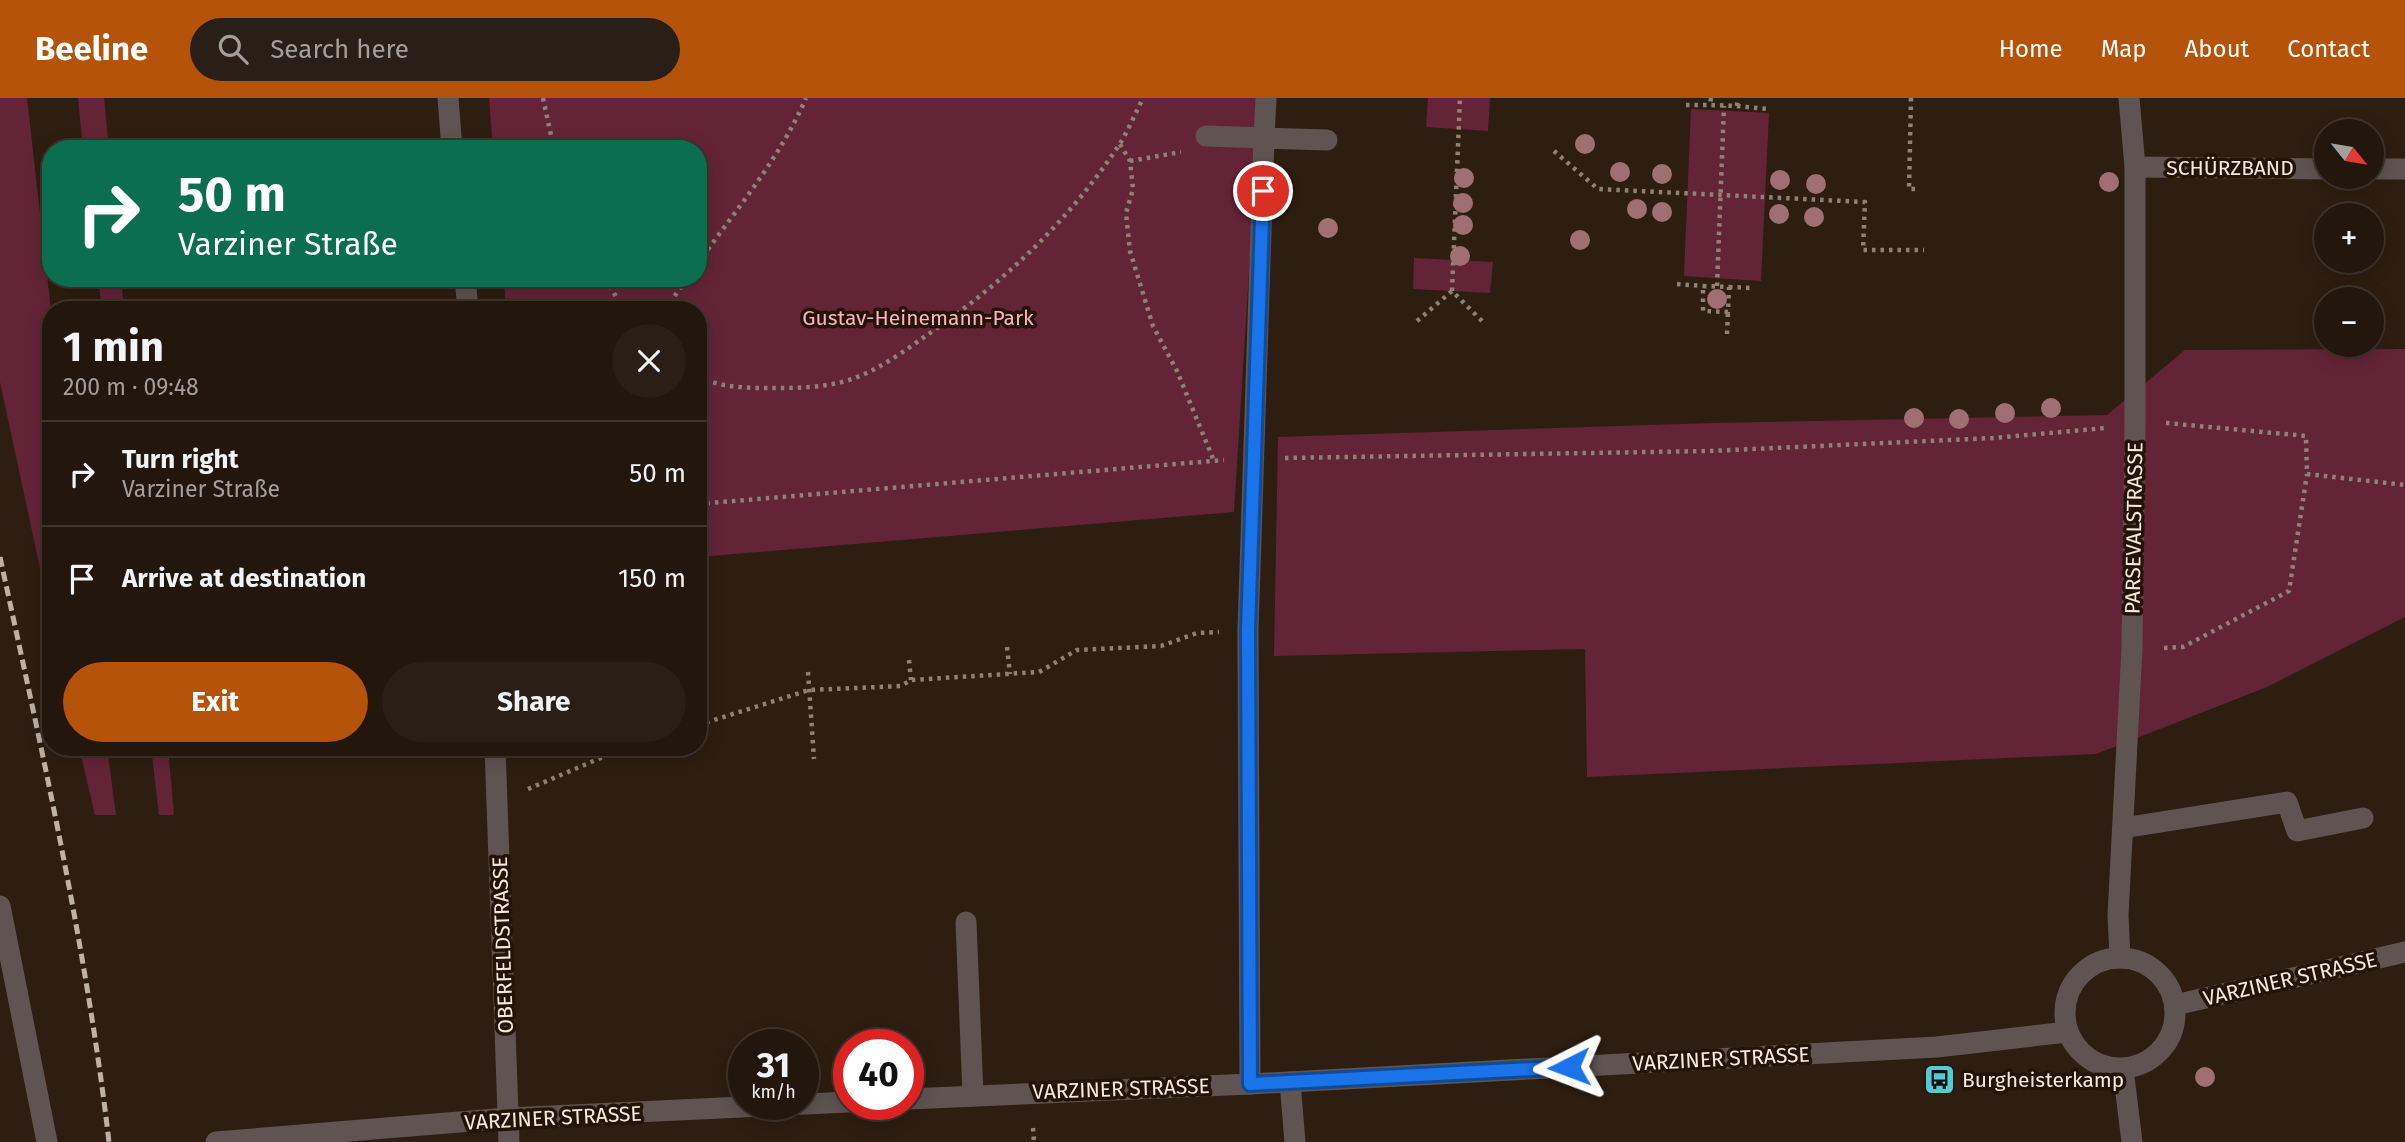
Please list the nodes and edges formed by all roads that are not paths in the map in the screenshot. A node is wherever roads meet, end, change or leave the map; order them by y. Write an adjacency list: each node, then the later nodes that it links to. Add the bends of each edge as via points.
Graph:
1 (448, 98): 6 (street)
2 (1266, 98): 5 (street)
3 (2129, 98): 8 (street, PARSEVALSTRASSE)
4 (1206, 136): 5 (street)
5 (1264, 138): 7 (street); 23 (street, via 1248,630)
6 (451, 140)
7 (1327, 140)
8 (2135, 167): 9 (street, SCHÜRZBAND); 14 (street, PARSEVALSTRASSE, via 2133,648)
9 (2314, 169)
10 (2384, 169): 11 (street)
11 (2405, 169)
12 (495, 756): 27 (street, OBERFELDSTRASSE)
13 (2363, 818): 14 (street, via 2297,831 2287,802)
14 (2123, 828): 18 (street, PARSEVALSTRASSE)
15 (0, 906): 28 (street)
16 (966, 922): 24 (street)
17 (2405, 952): 19 (street, VARZINER STRASSE)
18 (2120, 958): 19 (street, via 2143,963 2158,973); 20 (street, via 2090,966 2076,979 2067,995)
19 (2175, 1005): 21 (street, via 2168,1041 2157,1055)
20 (2067, 1032): 21 (street, via 2088,1060); 22 (street, VARZINER STRASSE, via 1937,1047)
21 (2123, 1069): 32 (street)
22 (1290, 1082): 23 (street, VARZINER STRASSE); 31 (street)
23 (1250, 1084): 24 (street, VARZINER STRASSE)
24 (972, 1095): 25 (street, VARZINER STRASSE)
25 (924, 1098)
26 (833, 1103): 27 (street, VARZINER STRASSE)
27 (508, 1118): 29 (street, VARZINER STRASSE); 30 (street, OBERFELDSTRASSE)
28 (47, 1142)
29 (216, 1142)
30 (509, 1142)
31 (1295, 1142)
32 (2132, 1142)

